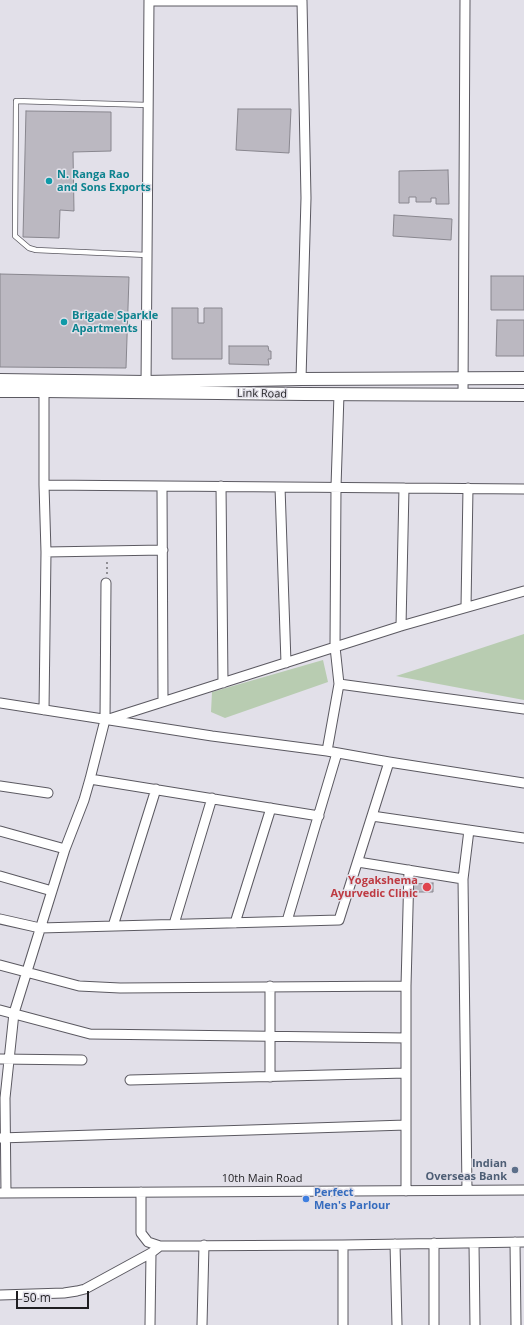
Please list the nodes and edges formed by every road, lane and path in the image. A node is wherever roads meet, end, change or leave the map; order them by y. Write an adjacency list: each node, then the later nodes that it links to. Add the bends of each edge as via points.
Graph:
1 (465, 0): 5 (street)
2 (149, 1): 3 (street); 8 (street, via 302,1 306,198)
3 (148, 105): 4 (street); 4 (lane, via 16,101 15,236 29,248 36,250)
4 (147, 255): 9 (street)
5 (464, 378): 6 (main road); 8 (main road); 13 (street)
6 (524, 378)
7 (0, 380): 9 (main road)
8 (301, 380): 9 (main road)
9 (146, 387): 11 (main road, Link Road); 12 (main road, Link Road)
10 (0, 391): 11 (main road, Link Road)
11 (44, 391): 15 (street)
12 (339, 394): 13 (main road, Link Road); 19 (street)
13 (463, 394): 14 (main road, Link Road)
14 (524, 395)
15 (44, 485): 16 (street); 25 (street)
16 (162, 486): 17 (street); 23 (street)
17 (221, 486): 18 (street); 32 (street)
18 (280, 487): 19 (street); 31 (street)
19 (336, 487): 20 (street); 30 (street)
20 (404, 488): 21 (street); 29 (street)
21 (468, 488): 22 (street); 28 (street)
22 (524, 489)
23 (163, 550): 24 (street); 34 (street)
24 (107, 551): 25 (street); 26 (path)
25 (46, 552): 37 (street)
26 (106, 583): 38 (street)
27 (524, 591): 28 (street)
28 (466, 607): 29 (street)
29 (401, 626): 30 (street)
30 (335, 647): 31 (street); 33 (street)
31 (286, 663): 32 (street)
32 (223, 683): 34 (street)
33 (339, 684): 36 (street); 39 (street)
34 (163, 701): 38 (street)
35 (0, 703): 37 (street)
36 (524, 709)
37 (44, 710): 38 (street)
38 (105, 720): 39 (street); 41 (street)
39 (332, 752): 40 (street); 48 (street)
40 (389, 762): 42 (street); 49 (street)
41 (90, 779): 44 (street); 53 (street)
42 (524, 783)
43 (0, 786): 45 (street)
44 (156, 789): 46 (street); 63 (street)
45 (48, 793)
46 (212, 798): 47 (street); 62 (street)
47 (271, 808): 48 (street); 61 (street)
48 (319, 816): 60 (street)
49 (372, 816): 50 (street); 54 (street)
50 (470, 830): 52 (street); 57 (street)
51 (0, 831): 53 (street)
52 (524, 838)
53 (65, 849): 58 (street)
54 (358, 862): 55 (street); 60 (street, via 339,920)
55 (409, 870): 57 (street); 68 (street)
56 (0, 876): 58 (street)
57 (464, 879): 81 (street)
58 (52, 891): 64 (street)
59 (0, 919): 64 (street)
60 (287, 921): 61 (street)
61 (236, 923): 62 (street)
62 (174, 924): 63 (street)
63 (113, 926): 64 (street)
64 (40, 928): 66 (street)
65 (0, 965): 66 (street)
66 (26, 972): 67 (street, via 78,986); 70 (street)
67 (270, 986): 68 (street); 71 (street)
68 (406, 986): 72 (street)
69 (0, 1010): 70 (street)
70 (14, 1013): 71 (street, via 90,1034); 73 (street)
71 (271, 1036): 72 (street); 76 (street)
72 (406, 1038): 75 (street)
73 (4, 1059): 74 (street); 78 (street)
74 (82, 1060)
75 (406, 1073): 76 (street); 79 (street)
76 (270, 1077): 77 (street)
77 (130, 1080)
78 (2, 1098): 80 (street)
79 (406, 1125): 80 (street); 83 (street)
80 (3, 1138): 85 (street)
81 (467, 1190): 82 (street, 10th Main Road); 83 (street, 10th Main Road)
82 (524, 1190)
83 (406, 1191): 84 (street, 10th Main Road)
84 (141, 1192): 85 (street, 10th Main Road); 91 (street, via 141,1232 148,1242)
85 (3, 1193)
86 (519, 1242): 88 (street); 101 (street)
87 (434, 1243): 88 (street); 89 (street); 99 (street)
88 (474, 1243): 100 (street)
89 (395, 1244): 90 (street); 98 (street)
90 (343, 1245): 92 (street); 97 (street)
91 (160, 1246): 92 (street); 93 (street)
92 (204, 1246): 96 (street)
93 (151, 1254): 94 (street, via 77,1292); 95 (street)
94 (0, 1295)
95 (150, 1325)
96 (202, 1325)
97 (343, 1325)
98 (397, 1325)
99 (434, 1325)
100 (475, 1325)
101 (516, 1325)

